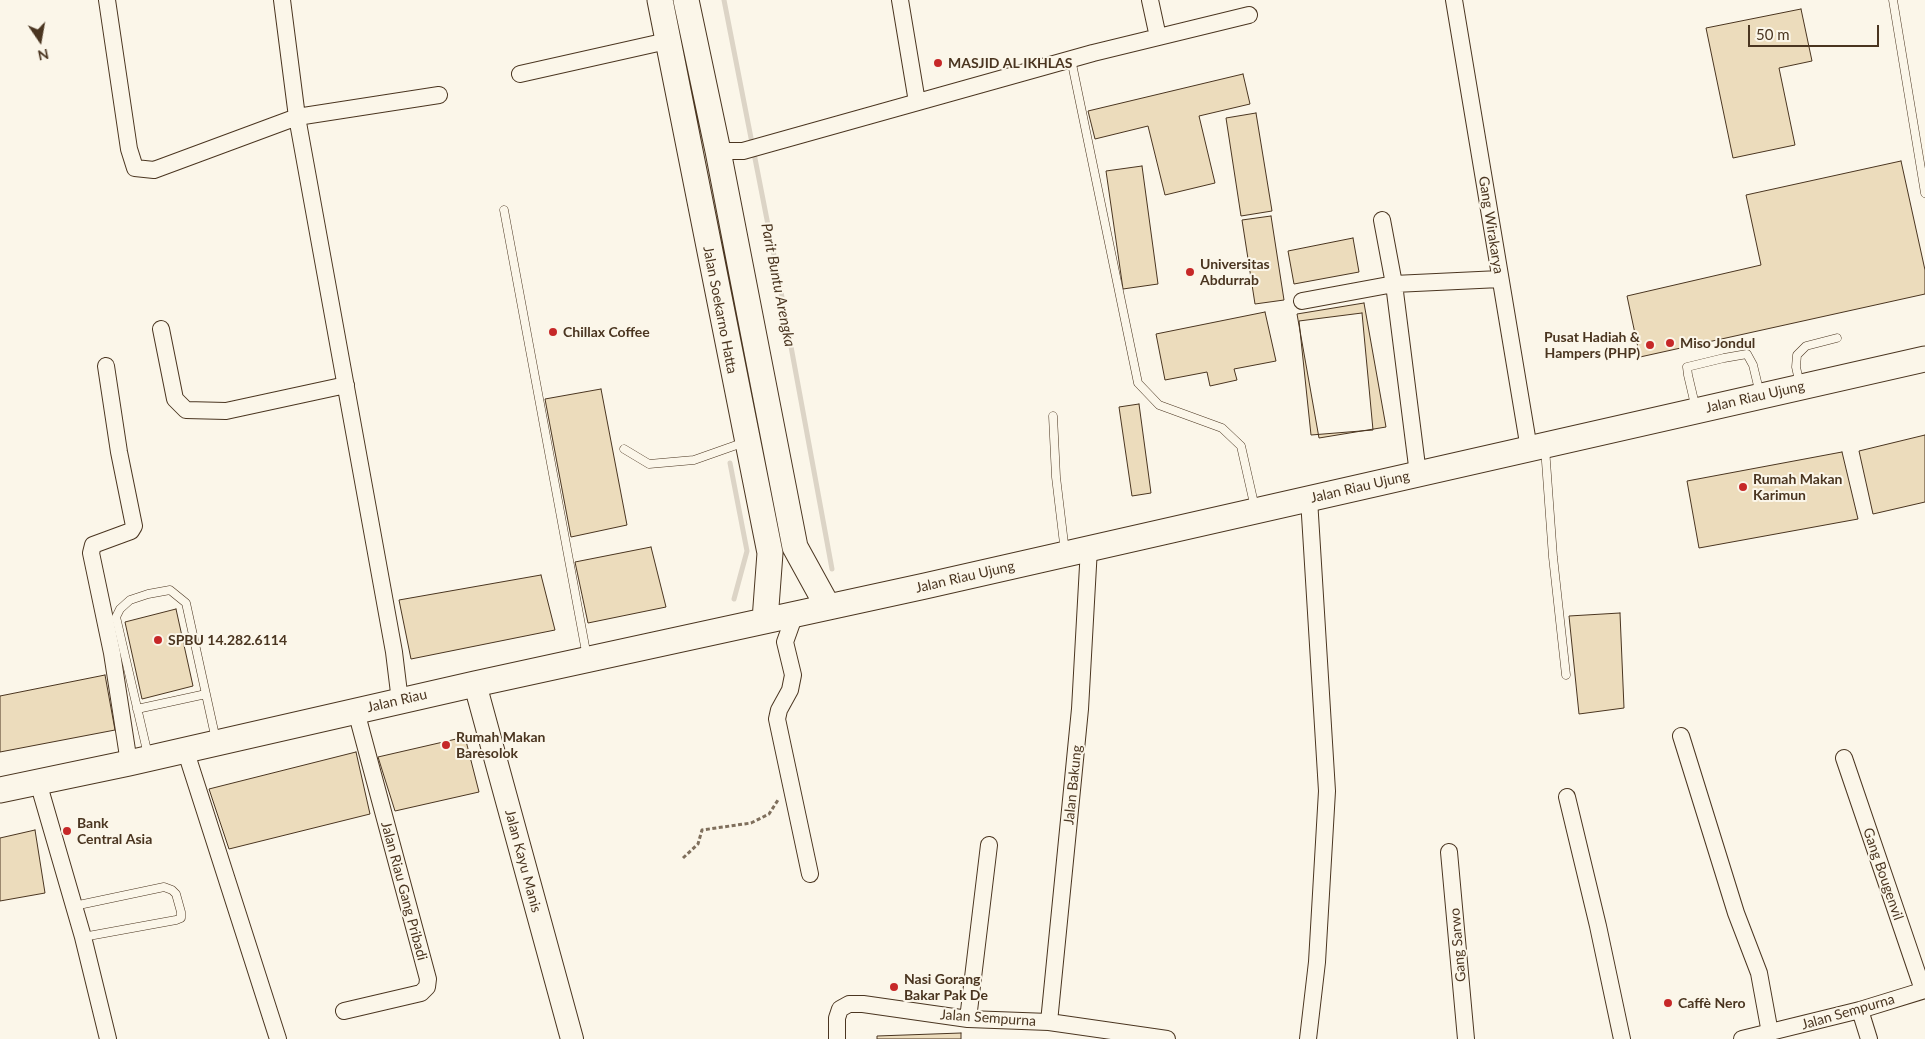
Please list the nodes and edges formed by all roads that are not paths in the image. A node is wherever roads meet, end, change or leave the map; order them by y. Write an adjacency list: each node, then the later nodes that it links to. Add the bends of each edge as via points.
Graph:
1 (108, 0): 16 (street, via 129,149 135,168 154,170)
2 (282, 0): 16 (street)
3 (660, 0): 11 (main road, Jalan Soekarno Hatta)
4 (686, 0): 17 (main road, Jalan Soekarno Hatta)
5 (900, 0): 15 (street)
6 (1150, 0): 10 (street)
7 (1454, 0): 21 (street, Gang Wirakarya)
8 (1893, 0): 18 (lane)
9 (1250, 15): 10 (street)
10 (1158, 37): 12 (street)
11 (667, 41): 13 (street); 33 (main road, Jalan Soekarno Hatta)
12 (1071, 59): 15 (street); 38 (lane, via 1138,383 1159,405 1222,428 1241,446)
13 (520, 74)
14 (439, 96): 16 (street)
15 (917, 102): 17 (street, via 743,151)
16 (297, 117): 28 (street)
17 (718, 151): 40 (main road, Jalan Soekarno Hatta, via 795,547)
18 (1925, 193)
19 (504, 210): 43 (lane)
20 (1382, 220): 22 (street)
21 (1500, 279): 22 (street); 34 (street, Gang Wirakarya)
22 (1394, 284): 23 (street); 36 (street)
23 (1302, 301)
24 (161, 330): 28 (street, via 175,399 186,410 226,411)
25 (1837, 338): 29 (lane, via 1806,346 1797,355)
26 (1925, 359): 29 (main road, Jalan Riau Ujung)
27 (106, 366): 54 (street, via 134,526 131,531 96,543 91,553)
28 (346, 385): 47 (street)
29 (1800, 387): 30 (main road, Jalan Riau Ujung)
30 (1761, 396): 31 (main road, Jalan Riau Ujung); 31 (lane, via 1747,354 1724,358 1688,367)
31 (1697, 410): 34 (main road, Jalan Riau Ujung)
32 (1053, 416): 39 (lane, via 1056,477)
33 (746, 442): 35 (lane, via 694,460 649,464); 42 (main road, Jalan Soekarno Hatta, via 770,553)
34 (1537, 447): 36 (main road, Jalan Riau Ujung); 44 (lane)
35 (624, 449)
36 (1418, 474): 37 (main road, Jalan Riau Ujung)
37 (1309, 499): 38 (main road, Jalan Riau Ujung); 74 (street, via 1327,791 1317,962)
38 (1255, 510): 39 (main road, Jalan Riau Ujung)
39 (1077, 551): 40 (main road, Jalan Riau Ujung); 67 (street, Jalan Bakung, via 1080,709)
40 (828, 607): 41 (main road, Jalan Riau Ujung)
41 (795, 614): 42 (main road, Jalan Riau); 60 (street, via 785,642 792,675 790,690 777,719)
42 (765, 620): 43 (main road, Jalan Riau)
43 (587, 659): 45 (main road, Jalan Riau)
44 (1566, 675)
45 (475, 684): 47 (main road, Jalan Riau); 71 (street, Jalan Kayu Manis)
46 (206, 694): 48 (lane); 48 (lane, via 186,604 170,590 148,594 130,600 116,617); 51 (lane)
47 (400, 701): 49 (main road, Jalan Riau)
48 (137, 709): 54 (lane)
49 (356, 711): 51 (main road, Jalan Riau); 64 (street, Jalan Riau Gang Pribadi, via 428,979 427,987 421,993)
50 (1682, 736): 68 (street, via 1736,913 1759,974)
51 (216, 742): 52 (main road, Jalan Riau)
52 (185, 749): 54 (main road, Jalan Riau); 70 (street)
53 (1844, 758): 63 (street, Gang Bougenvil)
54 (139, 760): 55 (main road, Jalan Riau)
55 (38, 782): 56 (main road, Jalan Riau); 61 (street)
56 (0, 790)
57 (1567, 797): 76 (street)
58 (989, 845): 66 (street)
59 (1449, 852): 75 (street, Gang Sarwo)
60 (810, 874)
61 (74, 906): 62 (street); 62 (lane, via 164,887 176,894 181,918)
62 (83, 937): 69 (street)
63 (1924, 990): 65 (street, Jalan Sempurna)
64 (344, 1010)
65 (1860, 1010): 68 (street, Jalan Sempurna); 78 (street)
66 (968, 1019): 67 (street, Jalan Sempurna); 72 (street, Jalan Sempurna, via 849,1004 840,1009)
67 (1049, 1022): 73 (street, Jalan Sempurna)
68 (1770, 1033): 77 (street, Jalan Sempurna)
69 (108, 1039)
70 (278, 1039)
71 (572, 1039)
72 (837, 1039)
73 (1166, 1039)
74 (1308, 1039)
75 (1466, 1039)
76 (1622, 1039)
77 (1742, 1039)
78 (1869, 1039)

